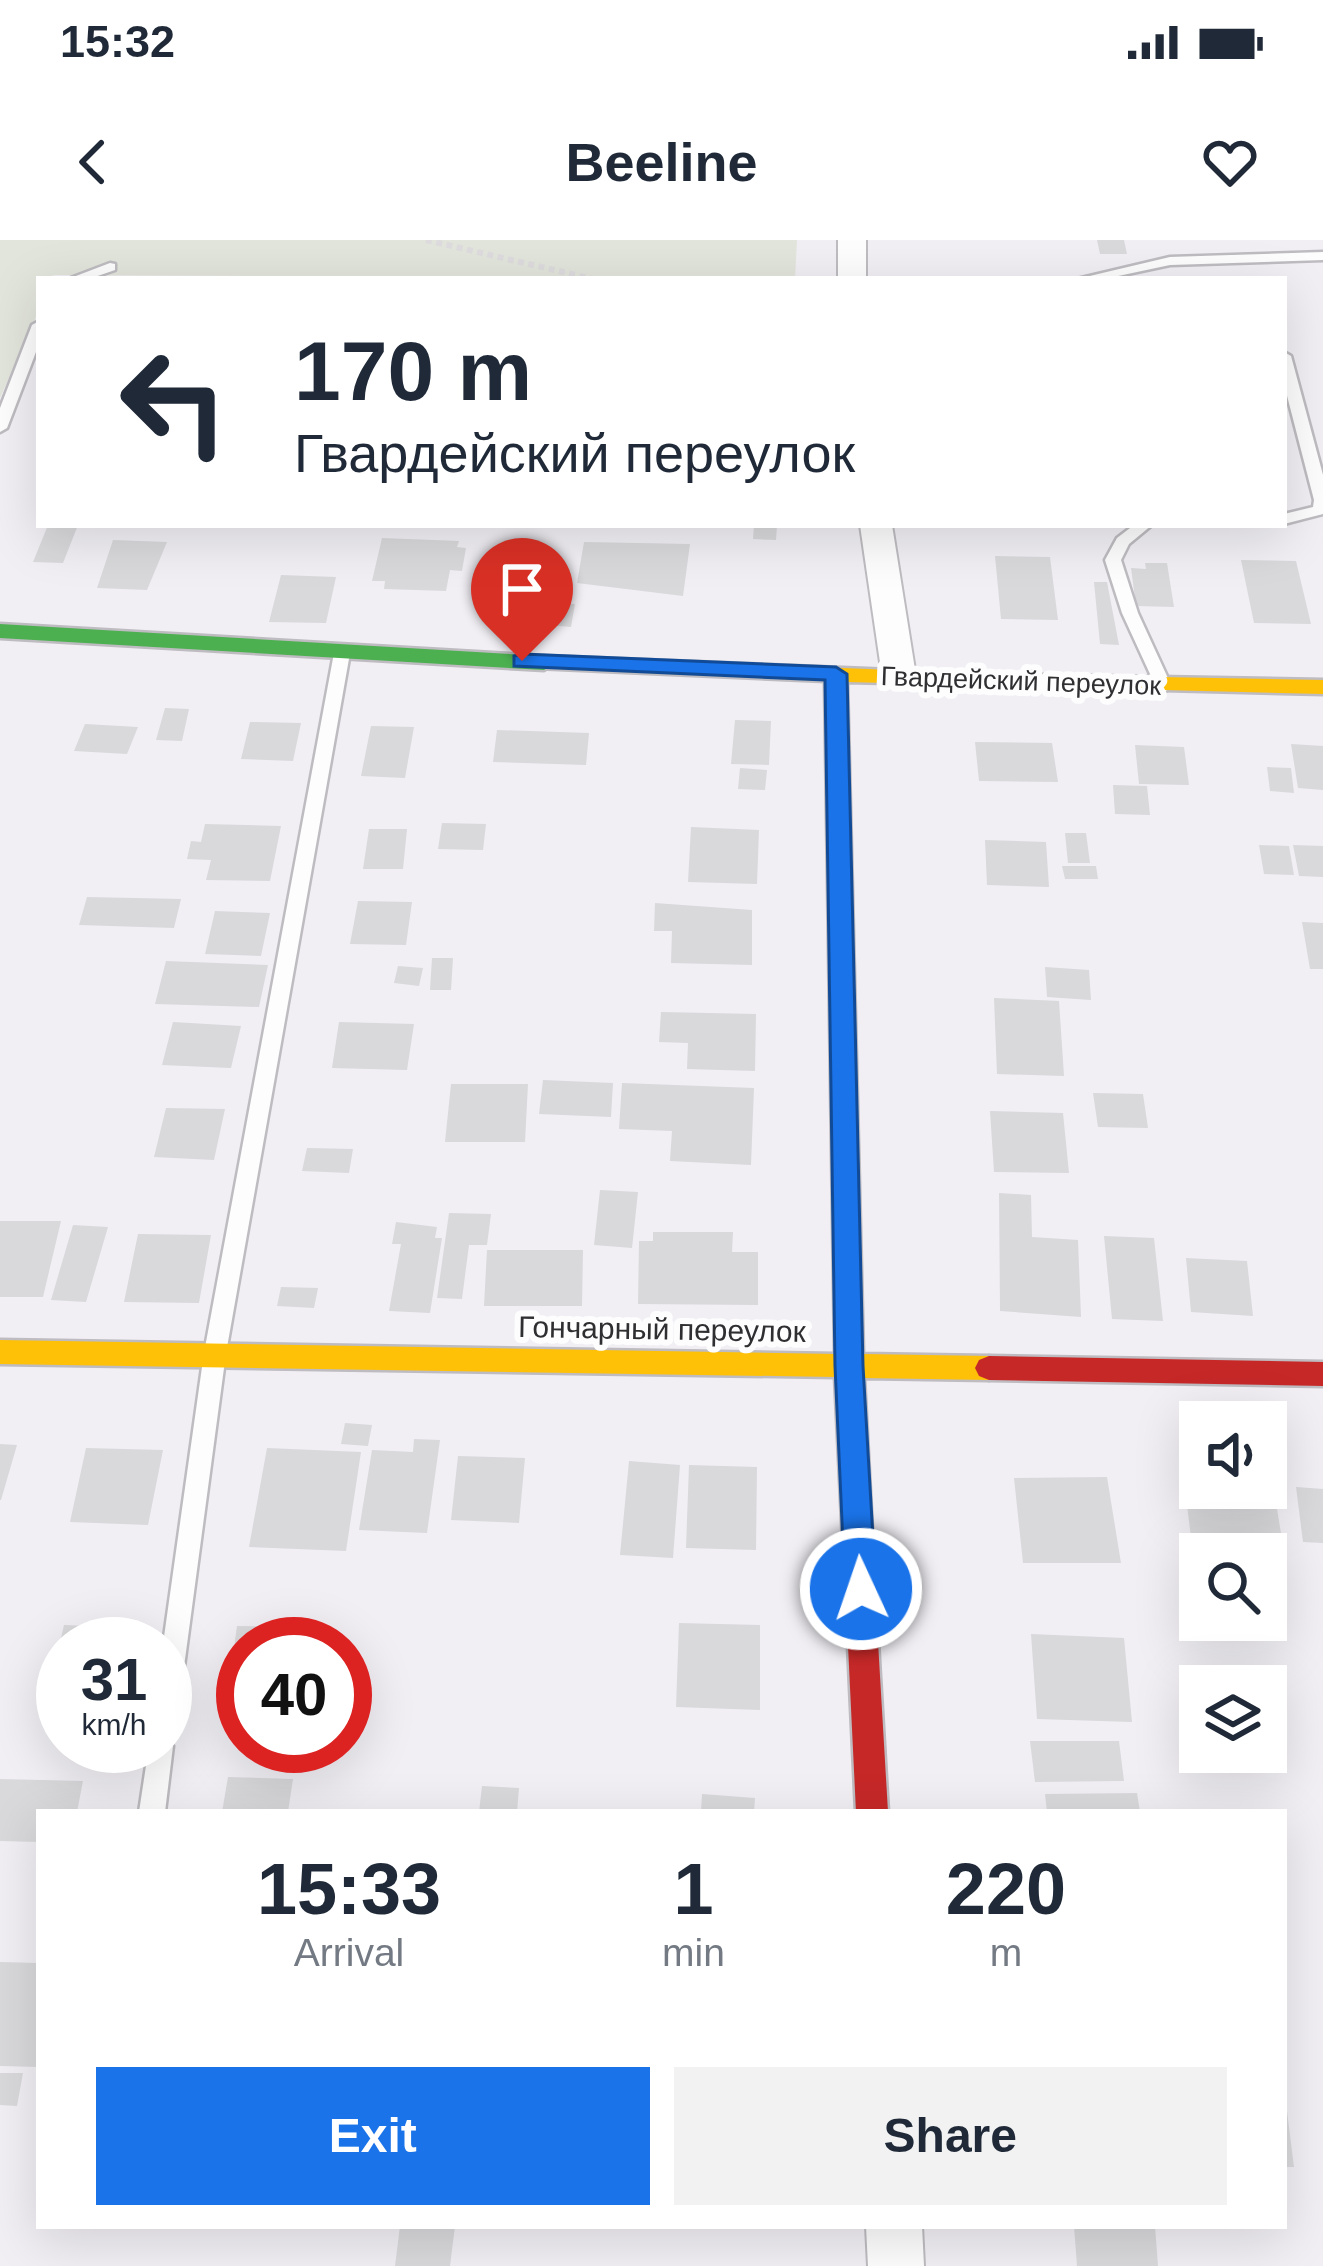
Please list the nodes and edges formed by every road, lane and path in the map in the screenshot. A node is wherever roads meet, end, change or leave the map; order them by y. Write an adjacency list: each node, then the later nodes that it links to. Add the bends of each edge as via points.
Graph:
1 (426, 240): 9 (path)
2 (852, 240): 10 (street)
3 (1268, 240): 4 (lane)
4 (1289, 256): 5 (lane); 6 (lane)
5 (1323, 256)
6 (1258, 257): 11 (lane, via 1170,261); 12 (lane)
7 (110, 268): 8 (lane)
8 (85, 276)
9 (579, 276)
10 (852, 276)
11 (1098, 276)
12 (1263, 276)
13 (36, 333): 15 (lane)
14 (1289, 392): 16 (lane, via 1322,500 1312,515)
15 (0, 428)
16 (1287, 519)
17 (876, 528): 22 (street)
18 (1140, 528): 23 (lane, via 1113,560)
19 (0, 631): 20 (street, Гвардейский переулок)
20 (342, 653): 21 (street, Гвардейский переулок); 26 (lane)
21 (836, 674): 22 (street, Гвардейский переулок); 27 (street)
22 (898, 676): 23 (street, Гвардейский переулок)
23 (1164, 687): 24 (street, Гвардейский переулок)
24 (1323, 687)
25 (0, 1352): 26 (street, Гончарный переулок)
26 (215, 1353): 27 (street, Гончарный переулок); 29 (lane)
27 (849, 1366): 28 (street, Гончарный переулок); 32 (street)
28 (1323, 1374)
29 (179, 1617)
30 (157, 1773): 31 (lane)
31 (152, 1809)
32 (872, 1809)
33 (894, 2229): 34 (street)
34 (896, 2266)

